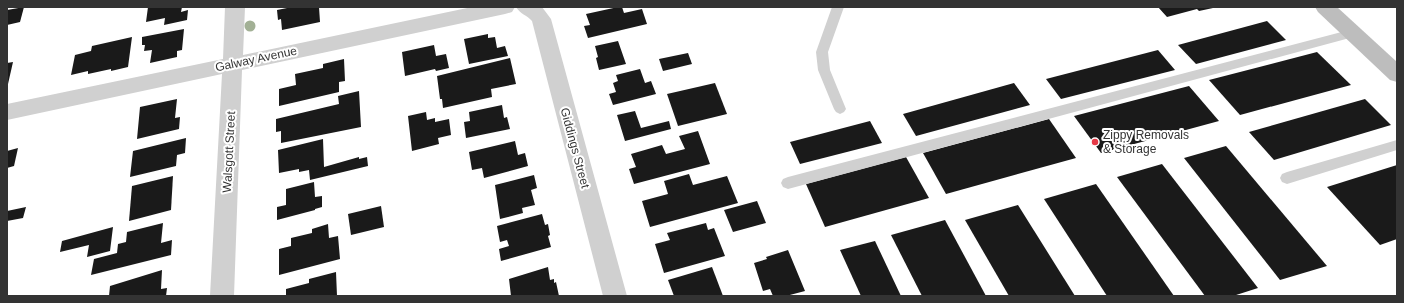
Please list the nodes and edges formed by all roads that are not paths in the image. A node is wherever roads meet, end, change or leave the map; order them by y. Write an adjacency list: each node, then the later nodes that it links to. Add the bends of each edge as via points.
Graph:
1 (235, 7): 7 (street, Walsgott Street)
2 (505, 7): 7 (street, Galway Avenue)
3 (526, 7): 15 (street, Giddings Street, via 541,19)
4 (838, 7): 9 (lane, via 822,52 824,70)
5 (1325, 7): 6 (street)
6 (1353, 33): 8 (street); 13 (lane)
7 (233, 64): 10 (street, Galway Avenue); 14 (street, Walsgott Street)
8 (1397, 74)
9 (840, 110)
10 (7, 112)
11 (1397, 145): 12 (lane)
12 (1287, 178)
13 (788, 183)
14 (222, 296)
15 (615, 296)

